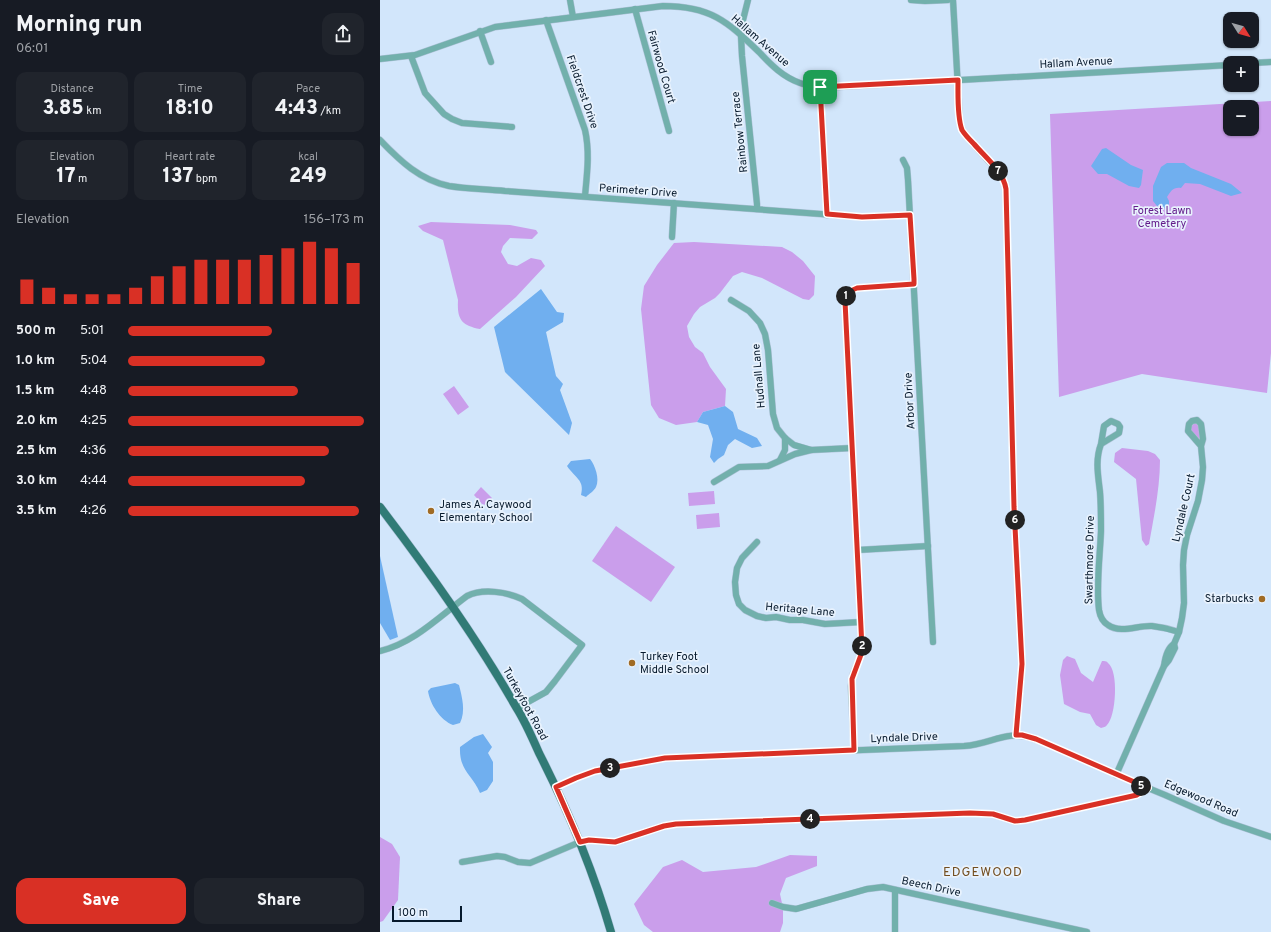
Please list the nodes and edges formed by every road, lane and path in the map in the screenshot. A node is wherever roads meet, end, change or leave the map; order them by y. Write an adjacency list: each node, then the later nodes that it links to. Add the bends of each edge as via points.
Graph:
1 (570, 0): 7 (street)
2 (748, 0): 10 (street, Rainbow Terrace)
3 (911, 0): 4 (street)
4 (948, 0)
5 (953, 0): 19 (street)
6 (635, 9): 7 (street, Hallam Avenue); 10 (street, Hallam Avenue, via 687,7 716,17); 22 (street, Fairwood Court)
7 (573, 17): 8 (street, Hallam Avenue)
8 (546, 20): 9 (street, Hallam Avenue); 25 (street, Fieldcrest Drive, via 585,130 588,154)
9 (480, 31): 13 (street, Hallam Avenue); 15 (street)
10 (740, 34): 11 (street, Hallam Avenue); 12 (street, Rainbow Terrace)
11 (753, 47): 12 (street); 20 (street, Hallam Avenue, via 787,77)
12 (743, 52): 27 (street, Rainbow Terrace)
13 (411, 56): 14 (street, Hallam Avenue); 21 (street, via 425,93 444,114 462,122)
14 (380, 59)
15 (491, 62)
16 (1271, 62): 17 (street)
17 (1259, 63)
18 (1223, 65): 19 (street, Hallam Avenue)
19 (958, 80): 20 (street, Hallam Avenue); 50 (street, via 963,131 1002,176 1006,189 1014,507 1022,664)
20 (820, 87): 28 (street)
21 (512, 127)
22 (669, 131)
23 (380, 140): 25 (street, Perimeter Drive, via 412,170 445,185)
24 (903, 160): 29 (street, Arbor Drive, via 908,168)
25 (585, 196): 26 (street, Perimeter Drive)
26 (674, 203): 27 (street, Perimeter Drive); 30 (street)
27 (757, 209): 28 (street, Perimeter Drive)
28 (827, 214): 29 (street, Perimeter Drive, via 862,217)
29 (910, 215): 31 (street, Arbor Drive)
30 (672, 237)
31 (914, 284): 36 (street, via 857,288 845,298); 42 (street, Arbor Drive)
32 (731, 300): 33 (street, Hudnall Lane, via 749,311 766,334 773,414)
33 (784, 438): 37 (street, via 794,445); 38 (street, via 785,450)
34 (1101, 444): 46 (street, Swarthmore Drive, via 1097,464 1101,512 1101,617 1106,624 1120,630 1152,626)
35 (1202, 446): 46 (street, Lyndale Court, via 1201,486 1184,550 1184,603)
36 (852, 448): 37 (street); 43 (street)
37 (811, 450): 38 (street)
38 (780, 460): 39 (street, via 764,467 739,467)
39 (714, 482)
40 (380, 507): 44 (main road, Turkeyfoot Road)
41 (757, 542): 45 (street, Heritage Lane, via 742,558 737,568 736,595 739,604 745,610 766,618 776,617 825,624)
42 (928, 546): 43 (street); 47 (street, Arbor Drive)
43 (858, 550): 45 (street)
44 (454, 607): 48 (street, via 411,638); 49 (main road, Turkeyfoot Road); 49 (street, via 477,592 512,595 522,599 582,645 546,692)
45 (861, 622): 51 (street, via 862,652 851,686)
46 (1179, 632): 52 (street, Lyndale Court, via 1175,648 1164,666)
47 (933, 642)
48 (380, 651)
49 (516, 708): 53 (main road, Turkeyfoot Road)
50 (1016, 735): 51 (street, Lyndale Drive, via 973,746); 52 (street, Lyndale Drive, via 1036,739)
51 (854, 750): 53 (street, Lyndale Drive, via 665,758 595,771)
52 (1116, 775): 54 (street, Lyndale Drive)
53 (556, 787): 56 (main road, Turkeyfoot Road)
54 (1148, 788): 55 (street, Edgewood Road, via 1224,821); 56 (street, Edgewood Road, via 1137,795 1015,821 993,814 970,813 683,824 664,826 615,842)
55 (1271, 836)
56 (580, 842): 57 (street, Edgewood Road, via 530,862 518,862 497,856); 60 (main road, Turkeyfoot Road)
57 (462, 862)
58 (895, 890): 59 (street, Beech Drive, via 880,887 796,909 783,908); 61 (street); 62 (street, Beech Drive)
59 (772, 903)
60 (611, 932)
61 (895, 932)
62 (1087, 932)

